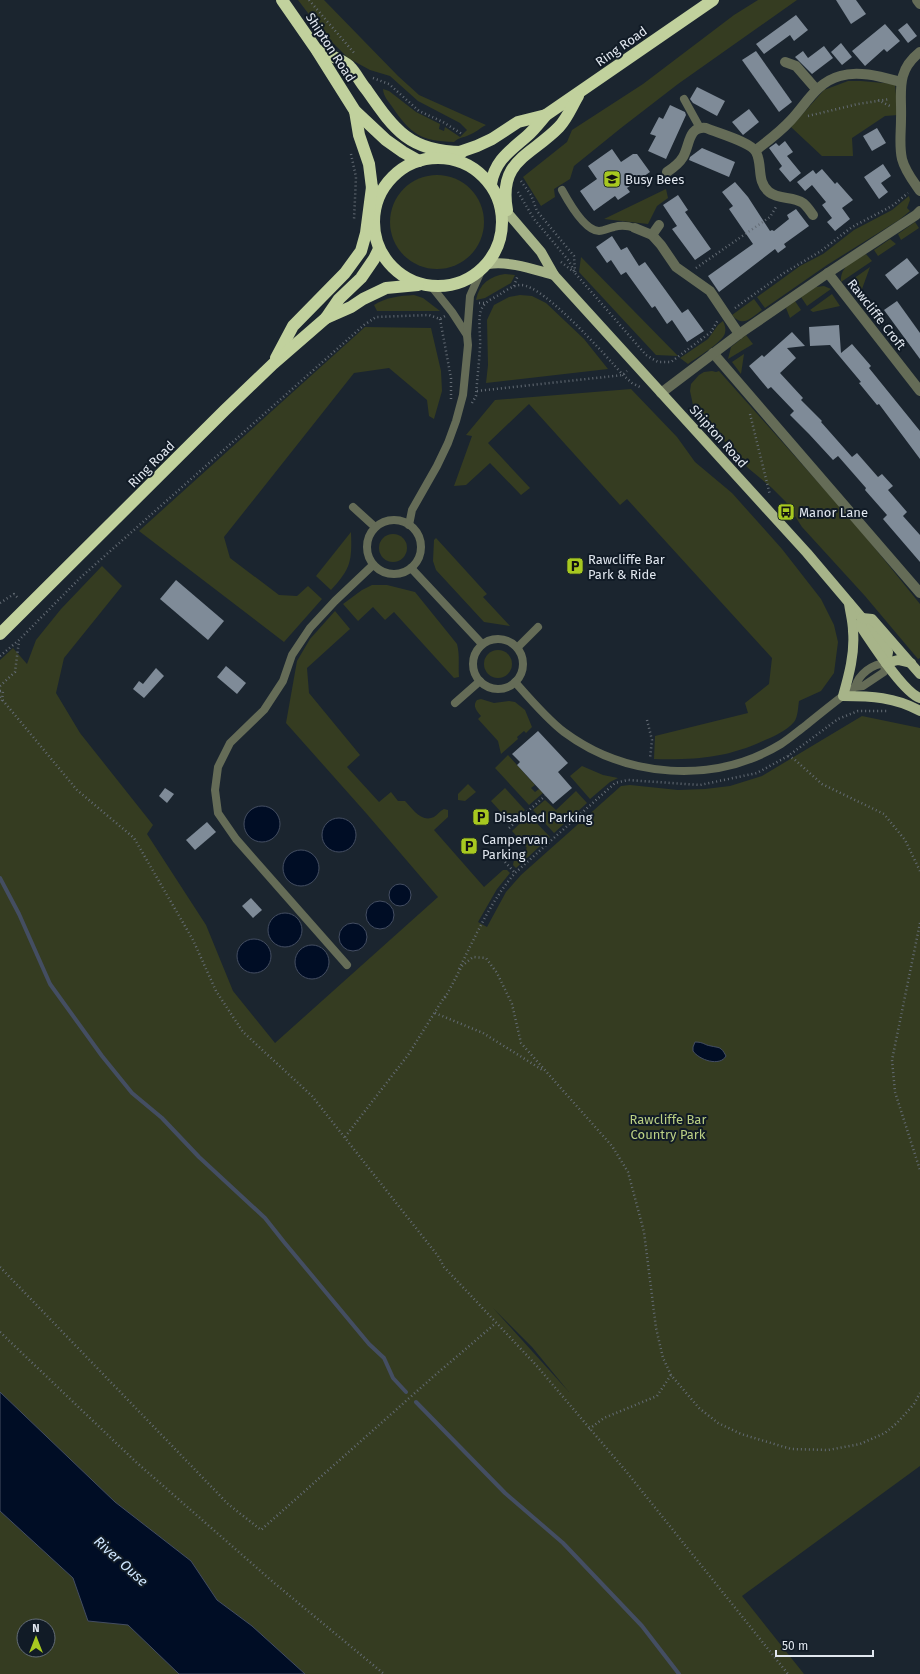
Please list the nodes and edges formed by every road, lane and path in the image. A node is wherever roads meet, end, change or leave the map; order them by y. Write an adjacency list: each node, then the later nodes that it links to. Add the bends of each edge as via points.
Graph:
1 (282, 0): 6 (highway, Shipton Road)
2 (309, 0): 8 (path)
3 (713, 0): 13 (highway, Ring Road)
4 (917, 0): 5 (street)
5 (920, 4)
6 (316, 50): 16 (highway, Shipton Road); 23 (highway, via 349,66 387,120 403,135 430,149)
7 (920, 52): 11 (street, via 912,58 905,69)
8 (358, 57)
9 (785, 62): 12 (street, via 796,66)
10 (369, 75): 20 (path, via 389,84 419,111 444,122)
11 (901, 82): 12 (street, via 874,76 841,75); 15 (street)
12 (816, 89): 18 (street)
13 (581, 92): 17 (highway, Ring Road); 26 (highway, via 559,127)
14 (684, 98): 19 (lane)
15 (900, 98): 18 (path, via 858,104); 31 (street, via 902,160)
16 (355, 111): 25 (highway, Shipton Road, via 386,140); 30 (highway, Shipton Road)
17 (546, 115): 23 (highway, Ring Road, via 518,122 492,139); 28 (highway, Ring Road, via 500,160)
18 (791, 120): 22 (street)
19 (700, 128): 22 (street, via 745,143); 27 (street, via 693,132 683,157)
20 (462, 134)
21 (350, 150): 39 (path, via 356,177)
22 (756, 150): 33 (street, via 763,186)
23 (462, 152): 24 (highway, Ring Road)
24 (442, 158): 25 (highway); 28 (highway, via 456,160 469,166)
25 (419, 161): 36 (highway, via 406,167 390,180 378,199)
26 (517, 162): 37 (highway, via 508,176 506,186); 45 (path, via 523,169 520,180 538,211 574,256)
27 (667, 172)
28 (490, 184): 34 (highway)
29 (515, 187): 45 (path, via 534,219 569,261)
30 (372, 188): 36 (highway, Shipton Road); 56 (highway, via 361,251 345,273 293,326)
31 (918, 189): 51 (path, via 852,227)
32 (562, 190): 41 (lane, via 590,228 597,231 615,226)
33 (778, 198): 38 (street, via 797,200); 48 (path, via 770,217)
34 (500, 204): 37 (main road, Shipton Road); 44 (highway, via 503,229 495,254)
35 (920, 211): 46 (street)
36 (374, 213): 43 (highway, via 375,237)
37 (508, 214): 47 (main road, Shipton Road, via 540,252)
38 (813, 215)
39 (354, 221)
40 (659, 225): 42 (street)
41 (635, 228): 42 (street)
42 (652, 235): 48 (street, via 676,267)
43 (379, 249): 49 (highway, via 396,272 408,280); 52 (highway, Ring Road, via 361,278 339,299)
44 (485, 267): 47 (main road, via 504,263 514,264); 49 (highway, via 472,278 460,283); 54 (lane, via 470,296)
45 (574, 273): 51 (path, via 646,355 658,362 671,362 676,359 711,332 716,322)
46 (828, 273): 53 (street); 58 (street, Rawcliffe Croft)
47 (554, 275): 60 (main road, Shipton Road)
48 (686, 275): 51 (street, via 710,291)
49 (427, 286): 52 (highway, Ring Road, via 386,288); 54 (lane, via 452,312)
50 (486, 303): 57 (path, via 514,286 530,287 564,313 623,375)
51 (726, 315): 53 (street)
52 (326, 318): 56 (highway, Ring Road)
53 (739, 334): 55 (street)
54 (467, 335): 64 (lane, via 463,395 456,421 446,449 412,510)
55 (713, 353): 60 (street); 68 (street)
56 (273, 364): 72 (highway, Ring Road)
57 (477, 391)
58 (920, 391)
59 (451, 393): 73 (path, via 451,378 440,319 428,315 376,317 80,578)
60 (662, 393): 69 (main road, Shipton Road)
61 (750, 413): 62 (path)
62 (771, 497)
63 (354, 507): 65 (lane)
64 (409, 525): 65 (lane, via 398,520 390,520); 67 (lane, via 418,536 421,545 420,554)
65 (375, 527): 66 (lane, via 367,540 367,554)
66 (373, 565): 67 (lane, via 385,573 394,574); 99 (lane, via 334,601 310,628 292,655 283,682 264,710 230,743 218,766 215,790 218,813 236,839)
67 (411, 568): 74 (lane)
68 (920, 593)
69 (849, 603): 70 (main road, Shipton Road); 84 (main road, via 853,651)
70 (862, 618): 77 (main road, Shipton Road, via 861,627); 78 (main road, Shipton Road, via 872,618)
71 (538, 627): 75 (lane)
72 (0, 634)
73 (19, 640): 76 (path); 82 (path, via 15,672)
74 (482, 644): 75 (lane, via 494,638 504,639); 80 (lane, via 474,658 473,667)
75 (518, 646): 81 (lane, via 523,656 524,667 522,675)
76 (0, 656)
77 (886, 663): 78 (main road, via 898,660); 84 (lane, via 878,664 864,672 855,687); 86 (main road, Shipton Road)
78 (911, 663): 79 (main road, Shipton Road)
79 (920, 674)
80 (480, 681): 81 (lane, via 488,687 497,689 506,688); 88 (lane)
81 (515, 682): 92 (lane, via 564,732 592,749 624,763)
82 (0, 686)
83 (0, 691): 87 (path, via 3,691)
84 (843, 696): 89 (main road, via 886,698); 92 (lane, via 781,744 750,760 700,771)
85 (0, 697): 87 (path)
86 (920, 698)
87 (2, 701): 103 (path, via 77,790 134,838 193,940 216,992 243,1032 312,1096)
88 (455, 703)
89 (920, 711)
90 (647, 720): 92 (path, via 652,740)
91 (788, 756): 96 (path, via 822,784 884,814 905,840)
92 (648, 768): 97 (path, via 645,782 628,780 615,783)
93 (545, 796): 94 (path)
94 (509, 828)
95 (505, 862): 97 (path)
96 (920, 871)
97 (516, 873): 100 (path, via 502,889 481,924)
98 (920, 923): 104 (path, via 892,1060 896,1092)
99 (347, 965)
100 (445, 998): 101 (path); 102 (path, via 462,966 472,957 486,958 497,973 512,1004 521,1043)
101 (435, 1012): 102 (path, via 483,1033); 103 (path, via 408,1056)
102 (547, 1073): 108 (path, via 612,1146 628,1172 644,1232 662,1358)
103 (345, 1138): 106 (path, via 444,1267)
104 (920, 1170)
105 (0, 1267): 106 (path, via 228,1504 261,1530)
106 (496, 1322): 110 (path)
107 (0, 1332): 111 (path, via 136,1462 273,1582)
108 (671, 1375): 109 (path, via 699,1408 718,1423 741,1434 791,1449 828,1450 860,1444 885,1433 897,1423); 110 (path, via 657,1396 604,1418)
109 (920, 1393)
110 (589, 1429): 112 (path, via 625,1470)
111 (384, 1674)
112 (788, 1674)

